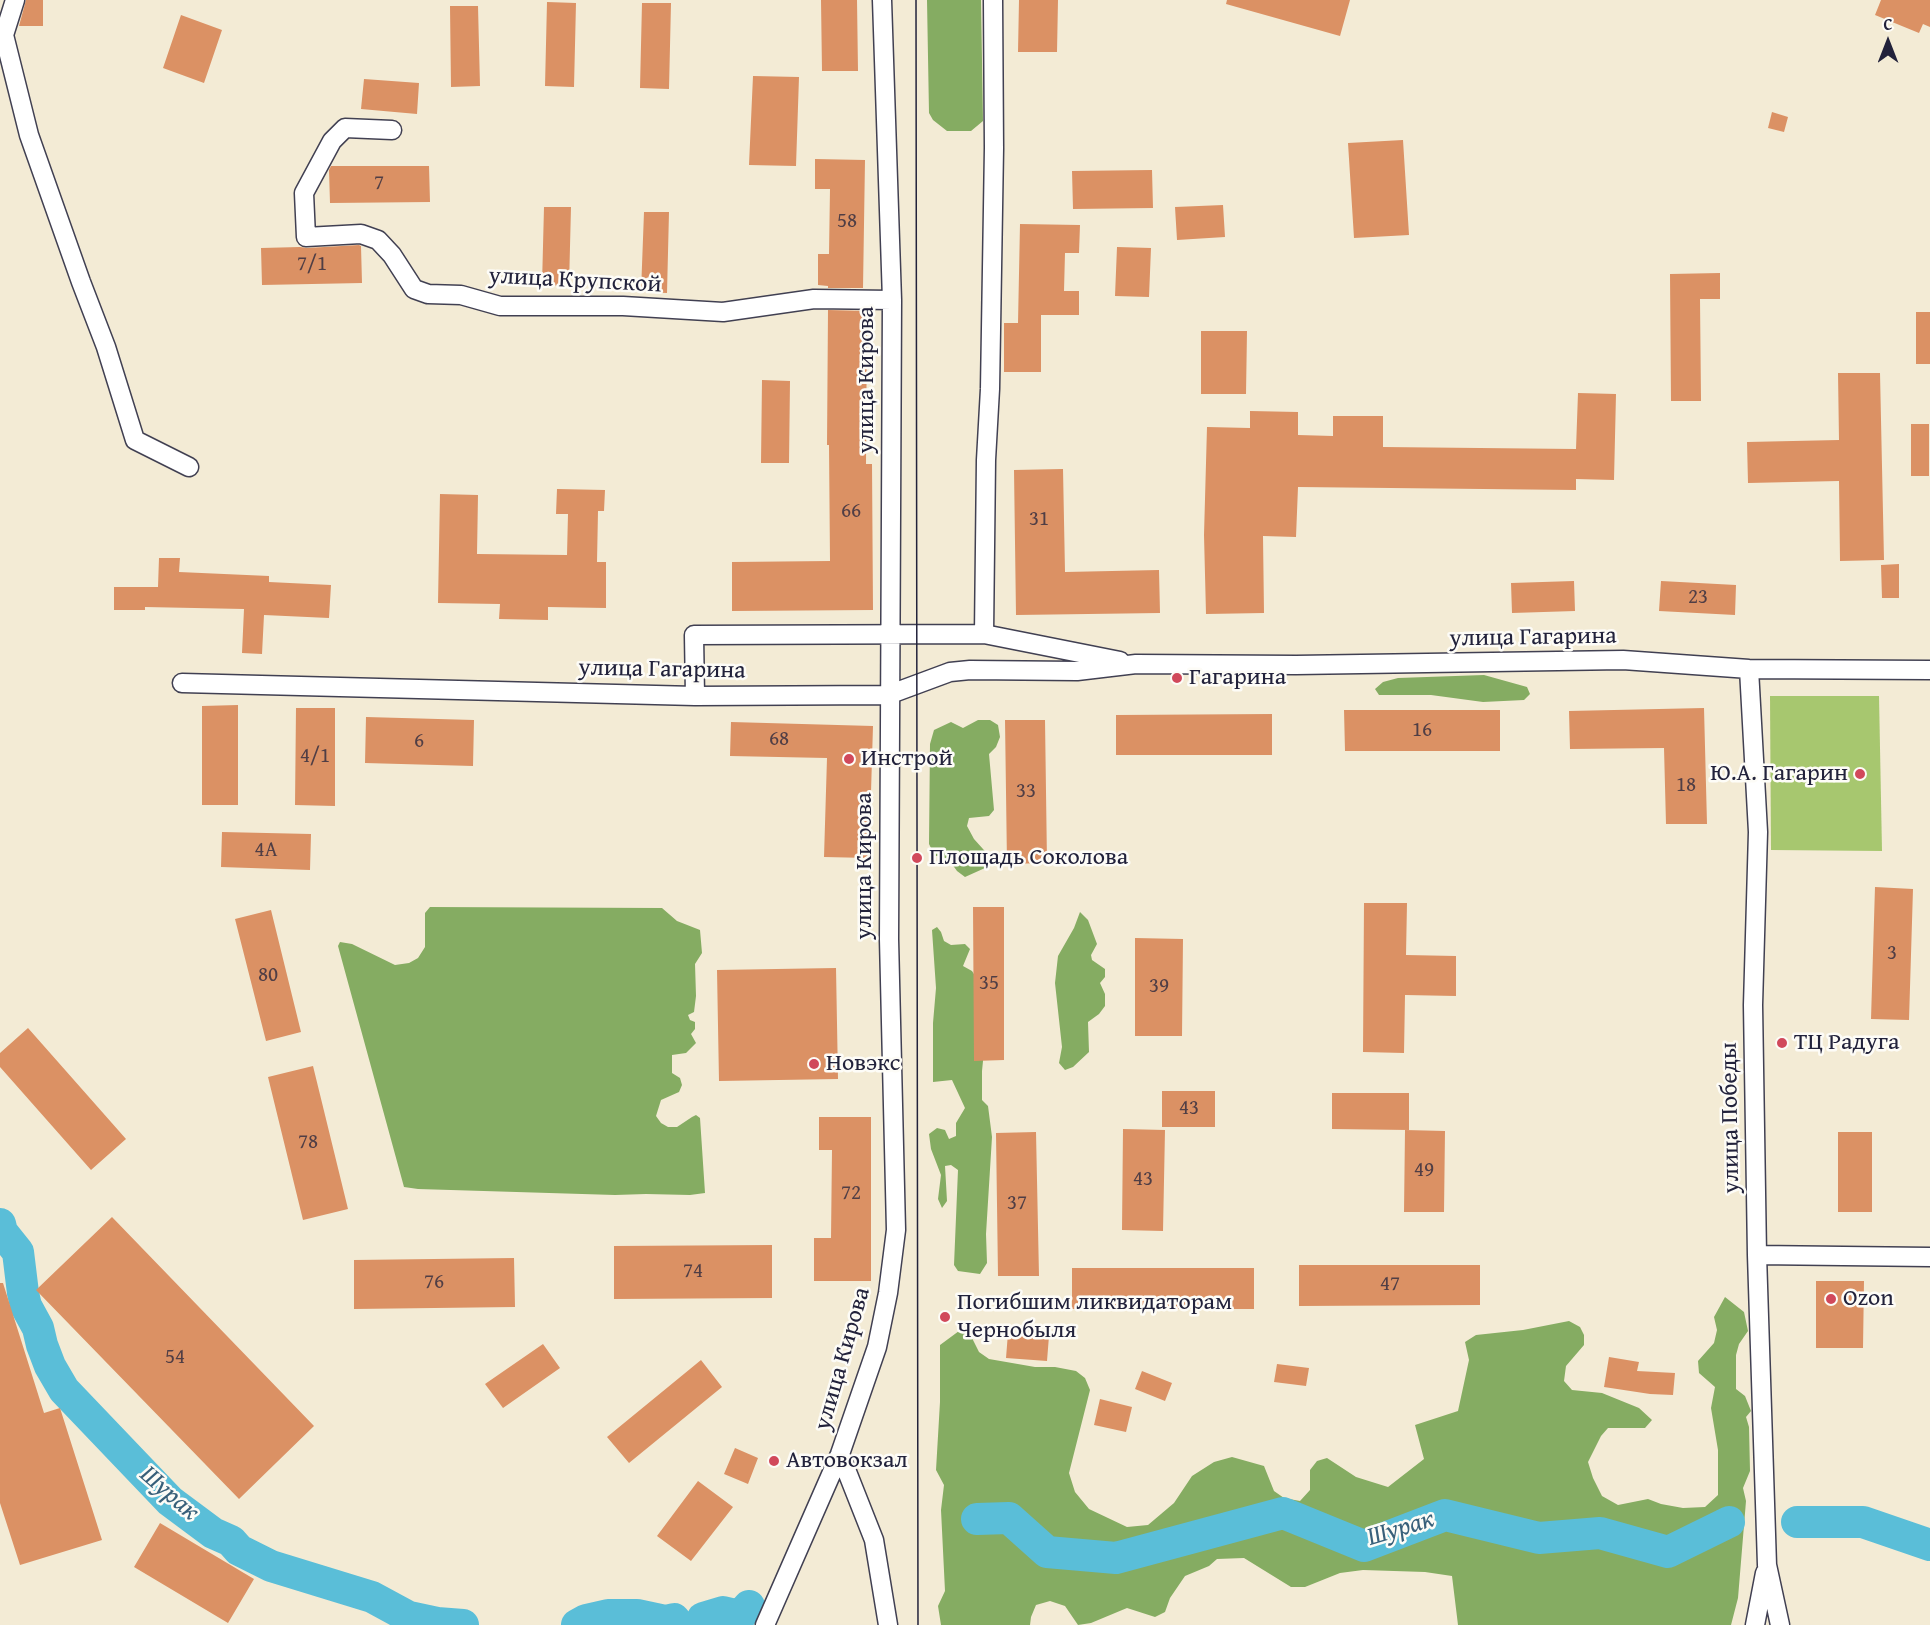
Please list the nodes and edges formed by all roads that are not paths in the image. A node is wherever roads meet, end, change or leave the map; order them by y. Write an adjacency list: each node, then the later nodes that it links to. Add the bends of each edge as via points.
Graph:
1 (15, 0): 6 (street, via 4,35 29,135 106,347 135,440)
2 (882, 0): 5 (street, улица Кирова)
3 (993, 0): 7 (street, via 994,148)
4 (392, 130): 5 (street, улица Крупской, via 345,128 332,141 304,193 306,237 361,234 378,240 414,289 428,294 461,295 500,306 623,306 723,312 814,299)
5 (892, 300): 8 (street, улица Кирова)
6 (189, 467)
7 (984, 633): 8 (street, улица Гагарина); 9 (street, улица Гагарина)
8 (889, 634): 13 (street, улица Кирова); 14 (street, улица Гагарина, via 694,635)
9 (1136, 664): 10 (street, улица Гагарина, via 1623,660); 13 (street, улица Гагарина, via 1077,671 950,672)
10 (1749, 669): 11 (street, улица Гагарина); 15 (street, улица Победы, via 1758,832 1753,1005)
11 (1930, 670)
12 (182, 683): 14 (street, улица Гагарина)
13 (888, 695): 14 (street, улица Гагарина); 17 (street, улица Кирова, via 896,1230 877,1347)
14 (695, 696)
15 (1757, 1255): 16 (street); 18 (street, улица Победы)
16 (1930, 1257)
17 (840, 1454): 19 (street, улица Кирова); 22 (street, via 873,1540)
18 (1767, 1565): 23 (street, улица Победы); 24 (street, улица Победы)
19 (775, 1603): 20 (street); 21 (street, улица Кирова)
20 (754, 1625)
21 (765, 1625)
22 (888, 1625)
23 (1755, 1625)
24 (1780, 1625)

